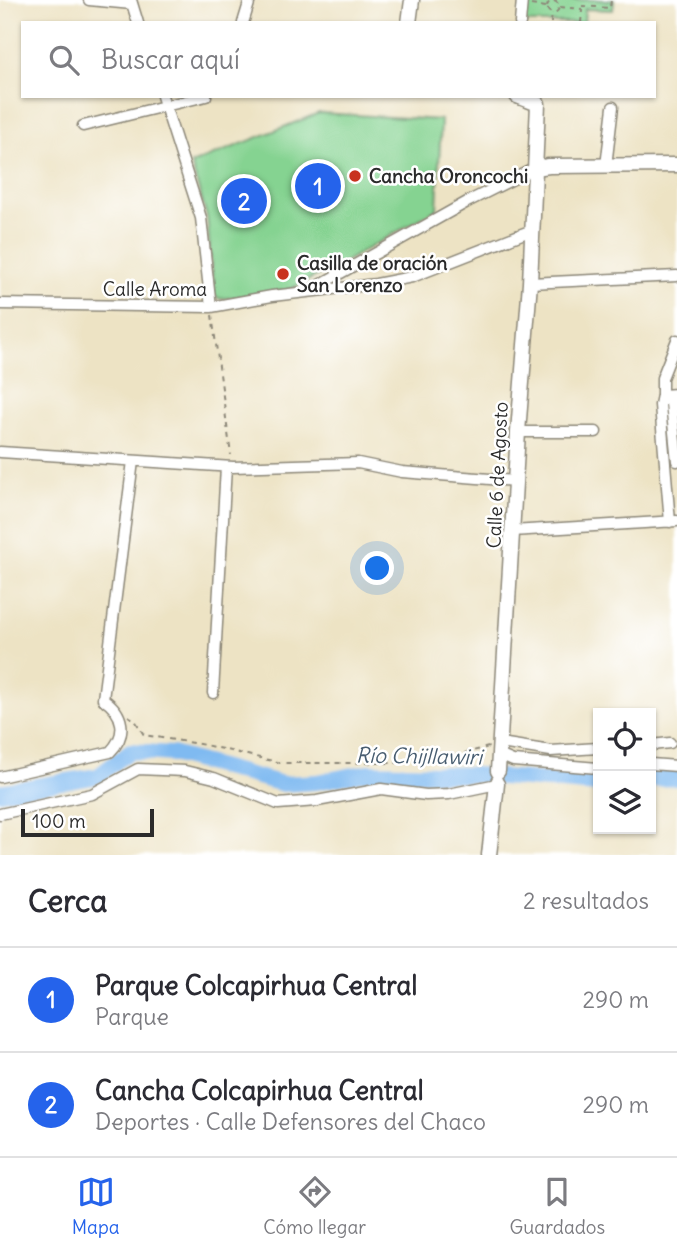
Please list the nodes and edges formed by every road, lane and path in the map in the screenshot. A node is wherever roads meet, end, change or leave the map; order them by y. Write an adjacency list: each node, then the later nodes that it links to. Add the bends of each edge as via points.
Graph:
1 (89, 0): 7 (street)
2 (250, 0): 14 (street)
3 (412, 0): 15 (main road)
4 (553, 0): 9 (path); 10 (path)
5 (582, 0): 11 (path)
6 (611, 0): 11 (path, via 610,8)
7 (132, 2): 13 (street)
8 (526, 3): 9 (path); 16 (street)
9 (547, 7): 12 (path)
10 (559, 7): 11 (path); 12 (path)
11 (582, 8): 18 (path)
12 (552, 12): 17 (path)
13 (137, 21)
14 (244, 21)
15 (409, 21)
16 (521, 21)
17 (551, 21)
18 (581, 21)
19 (192, 98): 21 (street)
20 (539, 100): 26 (main road, Calle 6 de Agosto)
21 (164, 102): 23 (street); 32 (street, via 201,218)
22 (613, 107): 25 (street)
23 (83, 126)
24 (677, 165): 25 (main road)
25 (606, 166): 26 (main road)
26 (535, 168): 27 (main road, Calle 6 de Agosto); 30 (street)
27 (532, 230): 29 (main road, Calle 6 de Agosto); 30 (street, Calle Aroma, via 412,277)
28 (677, 275): 29 (street)
29 (530, 283): 36 (main road, Calle 6 de Agosto)
30 (309, 291): 32 (street, Calle Aroma)
31 (0, 304): 32 (street, Calle Aroma)
32 (211, 307): 41 (path)
33 (677, 340): 35 (street, via 662,378)
34 (677, 394): 35 (street)
35 (663, 395): 40 (street, via 671,403); 43 (street, via 660,405)
36 (517, 432): 37 (street); 42 (main road, Calle 6 de Agosto)
37 (596, 432)
38 (0, 452): 39 (street)
39 (133, 461): 41 (street); 46 (street, via 103,699)
40 (677, 461)
41 (230, 467): 42 (street, via 358,463 402,472); 45 (street)
42 (515, 481): 44 (main road, Calle 6 de Agosto)
43 (674, 521): 44 (street)
44 (512, 531): 50 (main road, Calle 6 de Agosto)
45 (213, 693)
46 (113, 706): 50 (path, via 135,720 144,735 281,763 423,763); 54 (street, via 122,729 119,744 110,752)
47 (670, 743): 48 (street)
48 (656, 744)
49 (593, 748): 50 (street)
50 (499, 749): 53 (street, via 513,761); 55 (main road, Calle 6 de Agosto)
51 (656, 764): 52 (street)
52 (677, 766)
53 (593, 768)
54 (0, 777)
55 (497, 778): 56 (street, via 449,794 381,789 278,804 214,778 185,771 138,769 92,794); 57 (main road, Calle 6 de Agosto)
56 (0, 814)
57 (489, 855)

